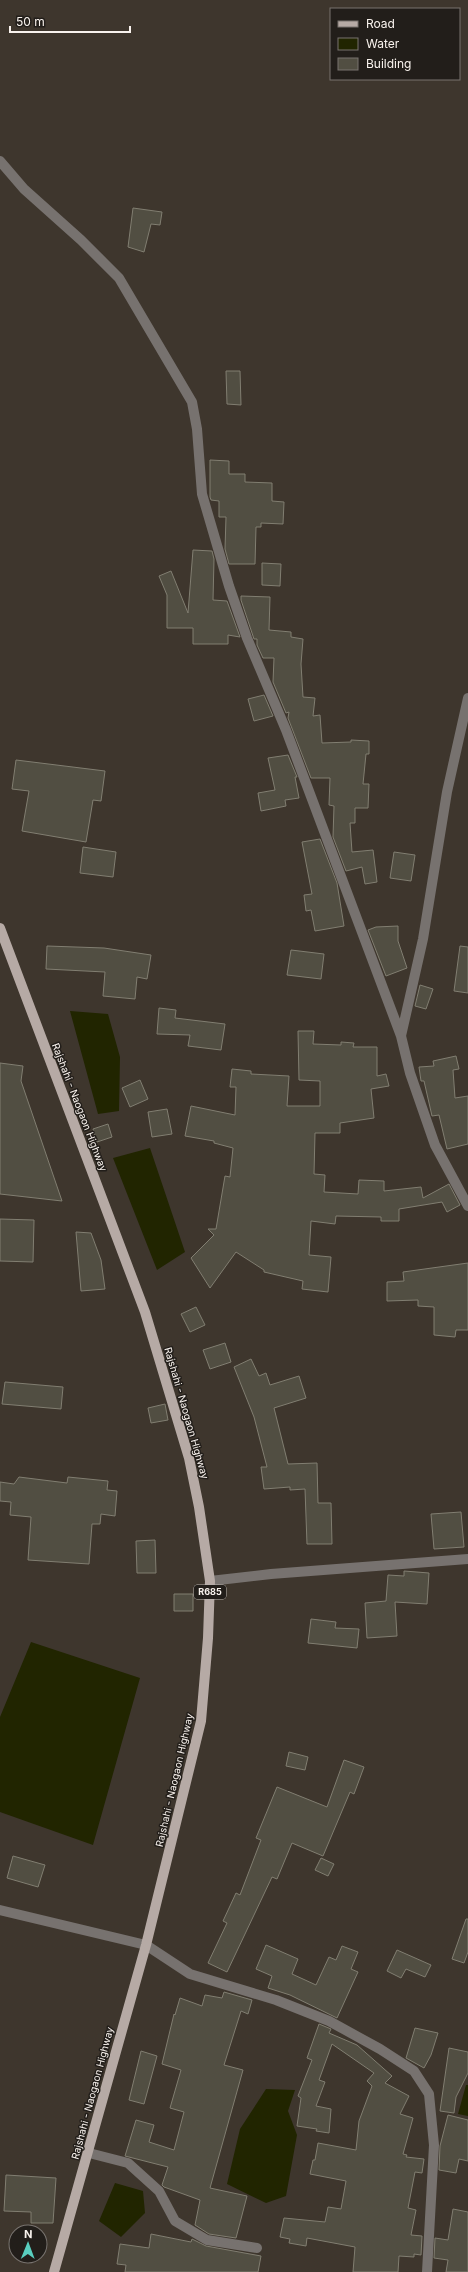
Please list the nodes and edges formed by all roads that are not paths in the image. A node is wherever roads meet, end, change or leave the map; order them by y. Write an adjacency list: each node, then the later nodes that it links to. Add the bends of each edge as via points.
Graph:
1 (0, 161): 4 (street, via 24,189 86,244 119,278 192,402 197,429 202,494 229,586)
2 (468, 698): 4 (street, via 447,792 423,938)
3 (0, 928): 7 (main road, Rajshahi - Naogaon Highway / R685, via 146,1312 189,1458)
4 (401, 1036): 5 (street, via 410,1073 435,1145)
5 (468, 1206)
6 (468, 1559): 7 (street)
7 (210, 1581): 9 (main road, Rajshahi - Naogaon Highway / R685, via 201,1721)
8 (0, 1910): 9 (street)
9 (146, 1945): 10 (main road, Rajshahi - Naogaon Highway / R685, via 105,2086); 13 (street, via 190,1974 276,2000 330,2021 414,2071 429,2094 434,2145)
10 (89, 2153): 11 (street, via 128,2163 159,2191 175,2221 207,2240); 12 (main road, Rajshahi - Naogaon Highway / R685)
11 (257, 2248)
12 (54, 2272)
13 (427, 2272)

